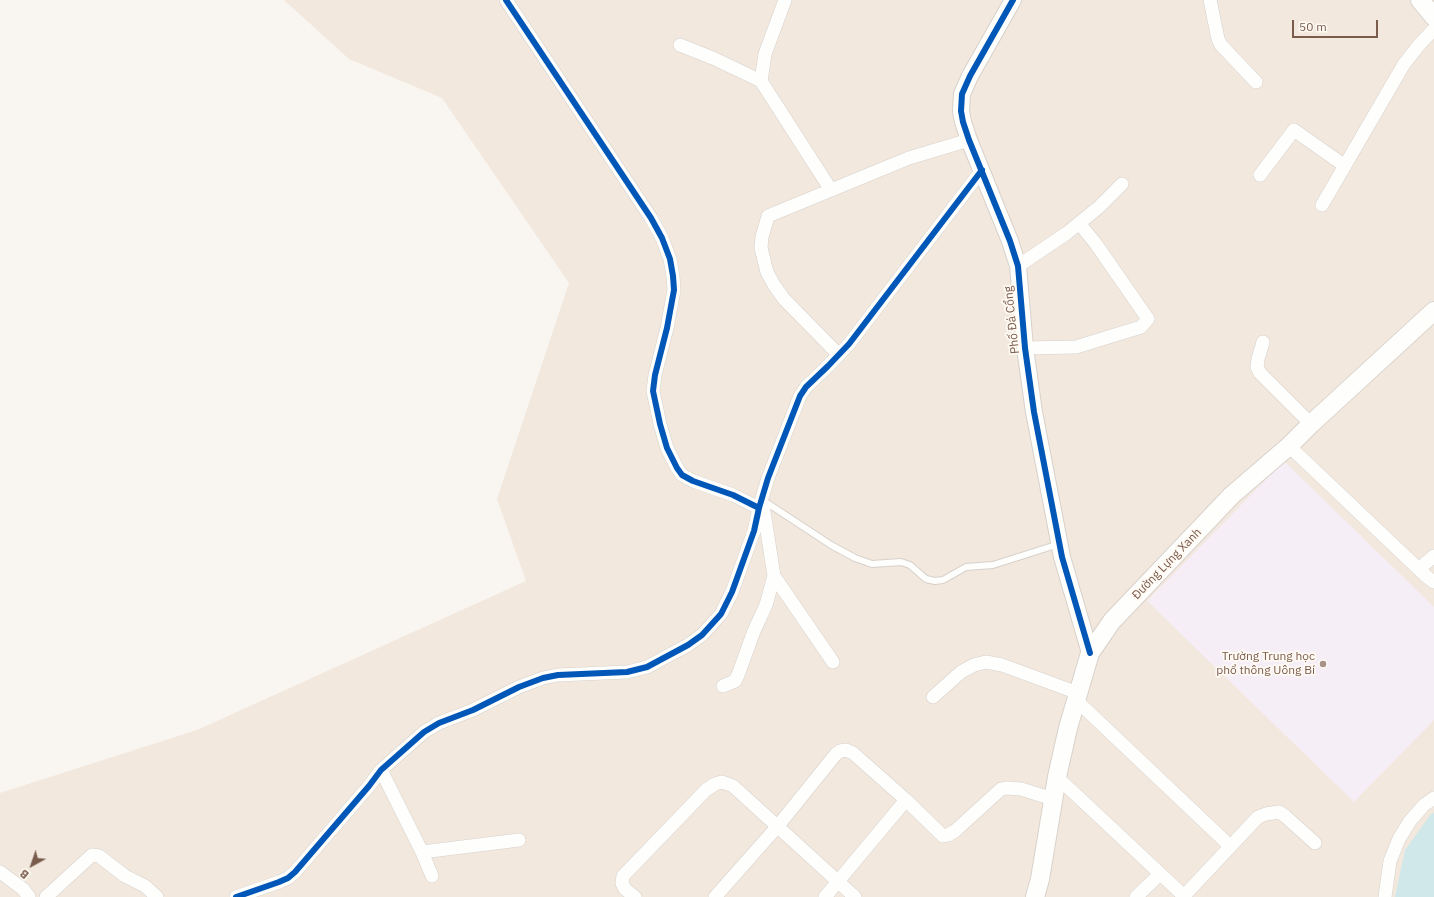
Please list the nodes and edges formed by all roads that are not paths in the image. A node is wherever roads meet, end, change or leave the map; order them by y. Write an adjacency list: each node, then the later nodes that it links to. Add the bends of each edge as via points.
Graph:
1 (506, 0): 26 (street, via 651,218 670,259 674,290 653,391 660,424 673,461 682,475 693,481)
2 (785, 0): 9 (street, via 765,54)
3 (1013, 0): 11 (street, Phố Đá Cổng, via 962,94 961,111)
4 (1210, 0): 10 (street, via 1221,45)
5 (1420, 0): 6 (main road)
6 (1434, 17)
7 (1434, 29): 12 (street, via 1404,64)
8 (680, 45): 9 (street)
9 (761, 81): 16 (street)
10 (1256, 82)
11 (969, 140): 13 (street, Phố Đá Cổng); 16 (street, via 909,158)
12 (1345, 166): 14 (street, via 1294,130); 17 (street)
13 (982, 170): 19 (street, Phố Đá Cổng); 23 (street)
14 (1260, 175)
15 (1122, 184): 18 (street)
16 (831, 190): 23 (street, via 768,216 761,248 767,272 774,285 798,314)
17 (1322, 205)
18 (1079, 223): 19 (street); 22 (street, via 1148,319 1141,327 1076,347)
19 (1018, 266): 22 (street, Phố Đá Cổng)
20 (1434, 311): 24 (main road, Đường Lựng Xanh)
21 (1263, 342): 24 (street, via 1257,367 1260,373)
22 (1025, 348): 27 (street, Phố Đá Cổng, via 1034,412)
23 (839, 355): 26 (street, via 800,396)
24 (1311, 424): 25 (main road, Đường Lựng Xanh)
25 (1289, 446): 29 (street); 32 (main road, Đường Lựng Xanh, via 1232,495 1112,621)
26 (760, 504): 27 (lane, via 855,558 872,564 901,562 910,565 926,579 935,581 943,580 966,566 993,565); 30 (street); 37 (street, via 754,531 732,592 721,614 702,635 688,645 647,667 627,672 558,675 532,682 439,723 424,732)
27 (1059, 544): 32 (street, Phố Đá Cổng)
28 (1434, 556): 29 (street)
29 (1419, 569): 31 (street)
30 (774, 576): 33 (street); 34 (street, via 766,605 738,675 735,681)
31 (1434, 582)
32 (1090, 653): 35 (main road, Đường Lựng Xanh)
33 (833, 662)
34 (723, 686)
35 (1077, 696): 36 (street, via 1002,665 986,662 961,672); 38 (main road, Đường Lựng Xanh); 45 (street)
36 (933, 697)
37 (381, 770): 46 (street); 54 (street, via 295,872 279,882)
38 (1057, 777): 40 (main road, Đường Lựng Xanh); 48 (street)
39 (1434, 798): 62 (street, via 1410,821 1399,839 1390,861)
40 (1054, 799): 41 (street, via 1022,790 1001,789 955,831 943,836); 59 (main road, Đường Lựng Xanh)
41 (906, 800): 42 (street, via 853,753 840,751); 50 (street)
42 (777, 827): 50 (street); 55 (street, via 733,786 722,782 715,784 706,790 623,876 622,883); 56 (street)
43 (519, 840): 46 (street)
44 (1315, 843): 45 (street, via 1286,816 1273,812 1258,817)
45 (1230, 846): 61 (street)
46 (422, 852): 49 (street)
47 (0, 872): 51 (street)
48 (1160, 874): 60 (street); 61 (street)
49 (432, 876)
50 (838, 882): 57 (street); 58 (street)
51 (30, 897)
52 (46, 897): 53 (street, via 92,855 99,856 125,876 145,886)
53 (157, 897)
54 (236, 897)
55 (635, 897)
56 (716, 897)
57 (825, 897)
58 (855, 897)
59 (1035, 897)
60 (1136, 897)
61 (1183, 897)
62 (1385, 897)

